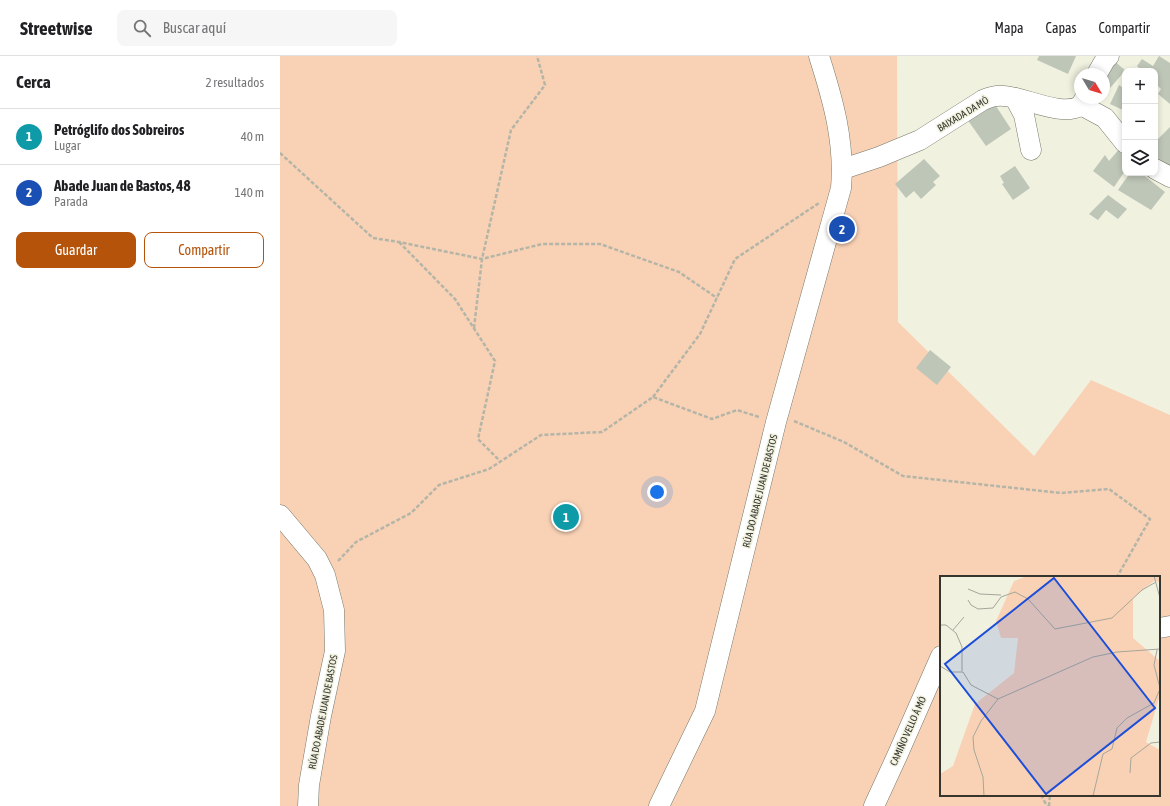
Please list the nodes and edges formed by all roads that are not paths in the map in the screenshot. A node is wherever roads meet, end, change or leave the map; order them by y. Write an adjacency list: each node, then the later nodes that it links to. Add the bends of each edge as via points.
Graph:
1 (819, 56): 11 (street, via 832,95 840,136)
2 (1109, 56): 3 (street)
3 (1100, 68)
4 (1015, 98): 5 (street, BAIXADA DA MÓ, via 1065,110); 8 (street, via 1024,115); 11 (street, BAIXADA DA MÓ, via 992,96 983,100 920,140 879,157)
5 (1079, 104)
6 (1087, 104): 7 (street, via 1105,118)
7 (1123, 140)
8 (1031, 150)
9 (1158, 171): 10 (street)
10 (1170, 178)
11 (842, 179): 17 (street, RÚA DO ABADE JUAN DE BASTOS, via 778,418 705,711)
12 (280, 515): 16 (street, RÚA DO ABADE JUAN DE BASTOS, via 317,559 325,575 334,610 335,651 321,716)
13 (1170, 626): 14 (street)
14 (1160, 628)
15 (940, 658): 18 (street, CAMIÑO VELLO Á MÓ)
16 (308, 806)
17 (659, 806)
18 (874, 806)

